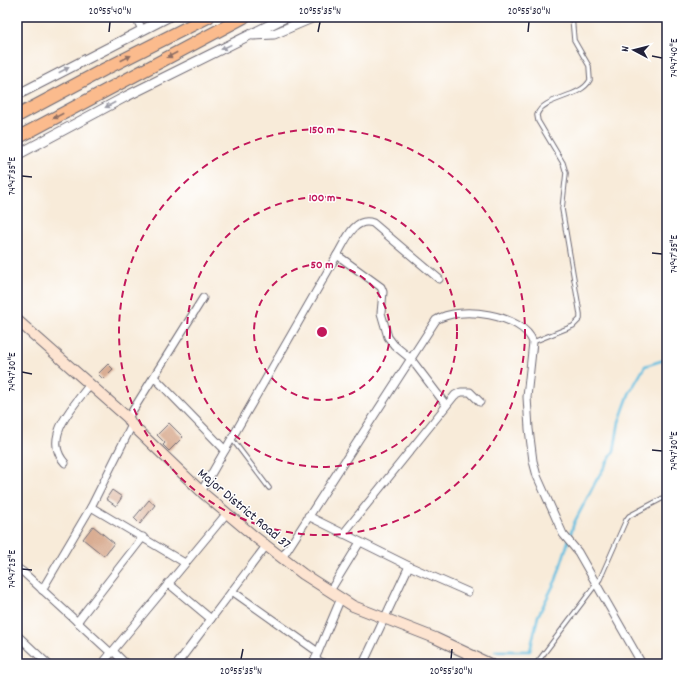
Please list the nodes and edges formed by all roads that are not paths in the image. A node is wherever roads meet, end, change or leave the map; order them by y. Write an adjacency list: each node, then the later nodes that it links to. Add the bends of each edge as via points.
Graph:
1 (136, 17): 8 (street)
2 (168, 17): 8 (street)
3 (208, 17): 11 (highway, one-way to 3)
4 (244, 17): 12 (highway, one-way to 12)
5 (286, 17): 9 (street)
6 (314, 17): 9 (street, via 274,34)
7 (572, 17): 18 (lane, via 574,40 589,66 590,80 583,88 541,107 537,116 566,173 562,209 580,320 573,326)
8 (142, 30): 10 (street, one-way to 8)
9 (249, 35): 13 (street, one-way to 13)
10 (17, 95)
11 (17, 116)
12 (17, 138)
13 (17, 155)
14 (337, 255): 15 (street, via 352,231 361,222 367,221); 19 (street, via 381,287 381,313 388,337); 25 (street)
15 (439, 279)
16 (203, 298): 20 (street)
17 (17, 320): 21 (main road, Major District Road 37)
18 (533, 342): 19 (street, via 531,334 519,325 493,316 468,313 443,316 436,320); 43 (street, via 527,397 533,461 560,528 578,552)
19 (411, 359): 23 (street); 33 (street)
20 (154, 377): 24 (street); 26 (street)
21 (90, 384): 24 (main road, Major District Road 37); 27 (street, via 60,427 57,438 58,451)
22 (480, 402): 23 (street, via 470,392 461,392)
23 (446, 405): 34 (street)
24 (130, 421): 29 (main road, Major District Road 37); 31 (street)
25 (232, 439): 26 (street); 28 (lane)
26 (225, 450): 29 (street)
27 (65, 463)
28 (268, 488)
29 (202, 492): 32 (main road, Major District Road 37)
30 (667, 496): 43 (lane, via 629,516)
31 (91, 507): 35 (street); 44 (street)
32 (227, 513): 37 (main road, Major District Road 37); 39 (street)
33 (308, 516): 34 (street); 38 (street)
34 (343, 534): 36 (street)
35 (143, 537): 39 (street); 51 (street)
36 (360, 542): 40 (street); 46 (street)
37 (266, 546): 38 (main road, Major District Road 37); 45 (street)
38 (282, 558): 46 (main road, Major District Road 37)
39 (185, 563): 42 (street)
40 (409, 566): 47 (street); 49 (street)
41 (17, 568): 44 (street)
42 (168, 584): 50 (street); 53 (street)
43 (596, 585): 62 (lane); 63 (street)
44 (42, 590): 51 (street)
45 (232, 591): 50 (street); 54 (street)
46 (330, 591): 48 (main road, Major District Road 37)
47 (468, 592)
48 (341, 598): 49 (main road, Major District Road 37, via 353,606); 54 (street)
49 (384, 618): 60 (street); 61 (main road, Major District Road 37)
50 (211, 619): 58 (street)
51 (77, 622): 53 (street)
52 (18, 640): 55 (street)
53 (112, 652): 56 (street); 57 (street)
54 (315, 658): 59 (street)
55 (48, 664)
56 (102, 664)
57 (126, 664)
58 (177, 664)
59 (325, 664)
60 (363, 664)
61 (490, 664)
62 (536, 664)
63 (642, 664)

